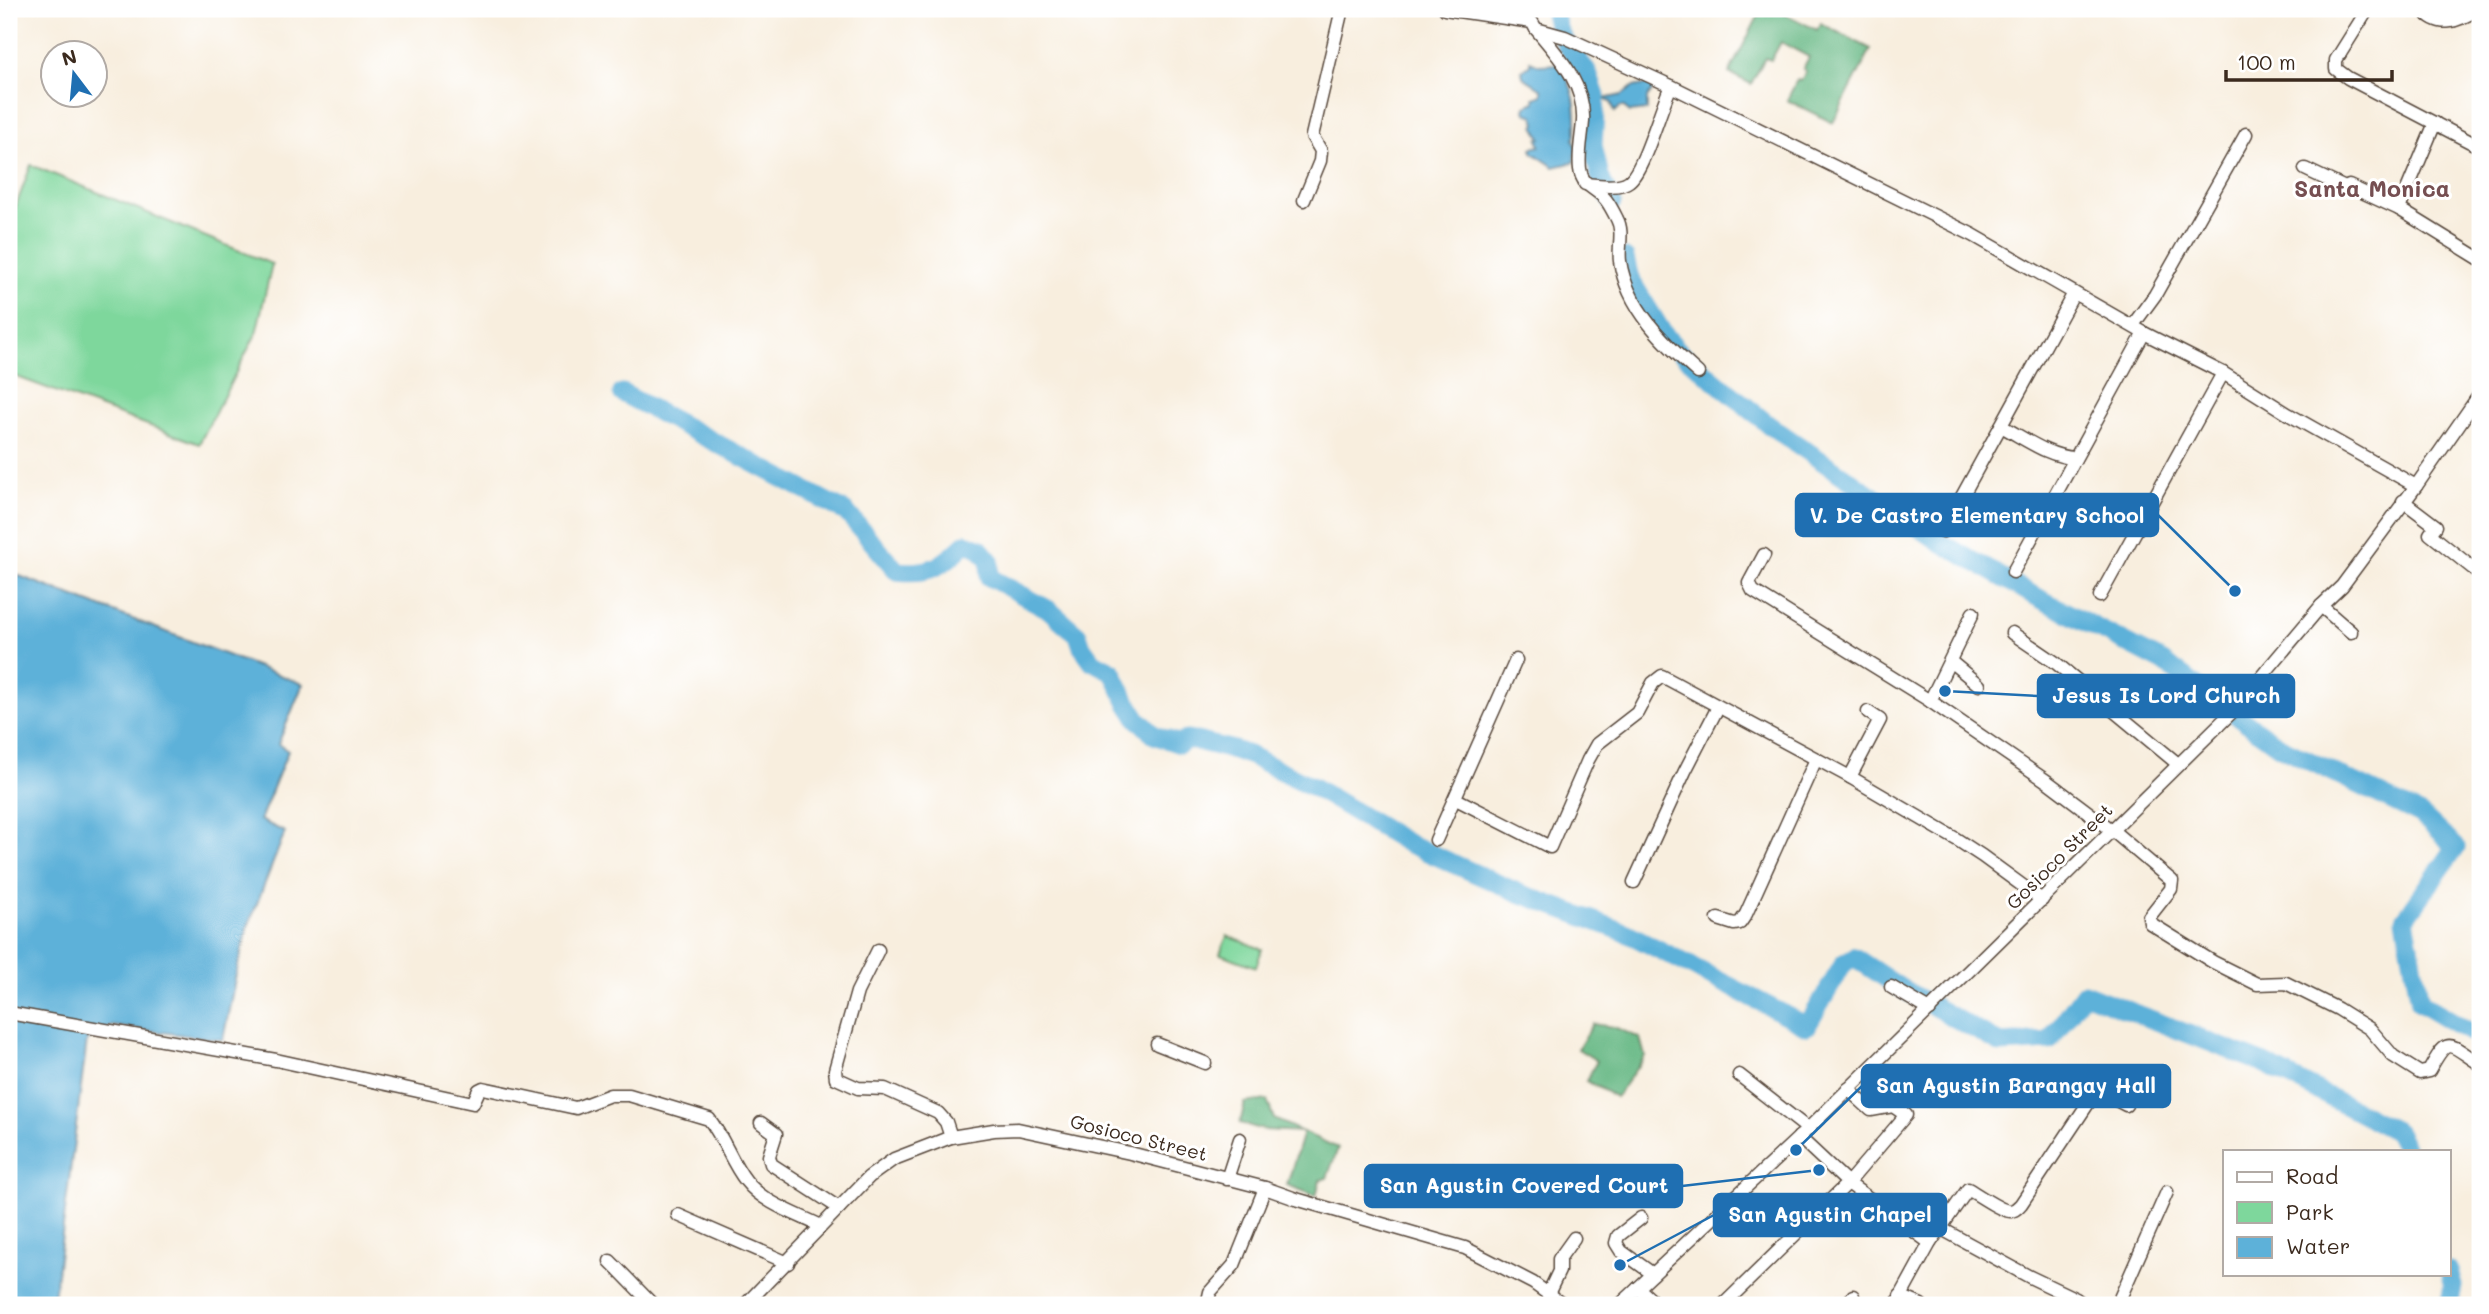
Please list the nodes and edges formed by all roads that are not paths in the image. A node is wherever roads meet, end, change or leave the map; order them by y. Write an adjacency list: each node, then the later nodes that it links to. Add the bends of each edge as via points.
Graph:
1 (1342, 9): 13 (street, via 1312,136 1321,151 1320,161)
2 (1445, 9): 6 (street, via 1532,22)
3 (2368, 9): 8 (street, via 2336,60 2336,69)
4 (2423, 9): 5 (street, via 2429,17 2447,23)
5 (2478, 9)
6 (1541, 29): 7 (street); 12 (street, via 1578,89 1583,119 1580,171)
7 (1671, 86): 12 (street, via 1629,182); 16 (street, via 1973,234)
8 (2435, 123): 10 (street); 14 (street)
9 (2246, 134): 17 (street, via 2155,295)
10 (2480, 147)
11 (2305, 169): 14 (street)
12 (1585, 184): 19 (street, via 1606,200 1619,222 1620,261 1636,303 1660,337)
13 (1304, 200)
14 (2399, 209): 15 (street)
15 (2480, 259)
16 (2074, 293): 17 (street); 22 (street)
17 (2133, 325): 18 (street)
18 (2144, 333): 20 (street); 23 (street)
19 (1698, 373)
20 (2223, 373): 24 (street); 30 (street)
21 (2480, 394): 24 (street, Gosioco Street)
22 (2001, 426): 23 (street, via 2050,452); 26 (street)
23 (2075, 458): 28 (street)
24 (2416, 486): 25 (street, Gosioco Street)
25 (2403, 501): 29 (street, via 2437,526 2430,534); 31 (street, Gosioco Street, via 2342,586)
26 (1943, 531)
27 (1764, 555): 38 (street, via 1749,583 1753,591)
28 (2013, 572)
29 (2480, 574)
30 (2100, 596)
31 (2321, 606): 33 (street); 42 (street, Gosioco Street, via 2230,714)
32 (1973, 613): 36 (street)
33 (2351, 632)
34 (2012, 633): 42 (street, via 2056,663)
35 (1516, 660): 44 (street)
36 (1950, 661): 37 (street); 38 (street)
37 (1979, 685)
38 (1930, 701): 45 (street)
39 (1718, 707): 41 (street); 44 (street, via 1662,676 1653,683 1637,713 1597,744 1550,847); 47 (street)
40 (1868, 712): 43 (street, via 1880,720)
41 (1816, 759): 43 (street); 49 (street, via 1746,914 1734,925)
42 (2178, 764): 45 (street, Gosioco Street)
43 (1850, 777): 48 (street, via 1982,856)
44 (1456, 799): 46 (street)
45 (2113, 831): 48 (street, Gosioco Street); 56 (street, via 2172,881 2149,917 2150,923 2257,984 2286,983 2338,1009 2370,1029 2393,1056 2420,1073 2429,1071 2446,1045)
46 (1436, 840)
47 (1634, 882)
48 (2042, 900): 52 (street, Gosioco Street)
49 (1718, 919)
50 (878, 950): 62 (street, via 853,1004 836,1078 858,1088 885,1089 938,1113)
51 (1891, 987): 52 (street)
52 (1933, 1008): 58 (street, Gosioco Street)
53 (9, 1013): 71 (street, via 473,1102 483,1088 576,1108 610,1095 629,1095 709,1119 755,1191)
54 (1157, 1044): 55 (street)
55 (1205, 1063)
56 (2480, 1063)
57 (1739, 1075): 61 (street)
58 (1848, 1089): 61 (street, Gosioco Street); 65 (street, via 1871,1110 1893,1106 1906,1115)
59 (2126, 1105): 72 (street, via 2105,1094 2093,1096 2018,1208 2003,1209 1968,1189)
60 (761, 1123): 68 (street, via 776,1133 771,1164)
61 (1804, 1133): 65 (street); 77 (street, Gosioco Street)
62 (951, 1136): 64 (street, Gosioco Street, via 1036,1131); 68 (street, Gosioco Street, via 894,1159)
63 (1240, 1139): 64 (street)
64 (1227, 1179): 66 (street, Gosioco Street)
65 (1849, 1183): 74 (street); 81 (street)
66 (1265, 1188): 79 (street, Gosioco Street, via 1465,1248); 84 (street, via 1234,1265 1210,1292)
67 (2167, 1192): 91 (street)
68 (839, 1208): 71 (street, Gosioco Street)
69 (678, 1215): 76 (street)
70 (1641, 1217): 77 (street, via 1616,1243)
71 (821, 1226): 76 (street, Gosioco Street)
72 (1940, 1228): 74 (street); 90 (street)
73 (1574, 1238): 79 (street, via 1559,1259 1559,1271)
74 (1930, 1243): 80 (street)
75 (610, 1261): 82 (street)
76 (788, 1263): 83 (street, Gosioco Street)
77 (1653, 1274): 78 (street, Gosioco Street)
78 (1638, 1288): 86 (street, Gosioco Street); 87 (street)
79 (1548, 1294): 85 (street, Gosioco Street)
80 (1898, 1300): 89 (street)
81 (1727, 1302): 88 (street)
82 (653, 1305)
83 (745, 1305)
84 (1208, 1305)
85 (1563, 1305)
86 (1620, 1305)
87 (1657, 1305)
88 (1742, 1305)
89 (1921, 1305)
90 (2084, 1305)
91 (2118, 1305)

